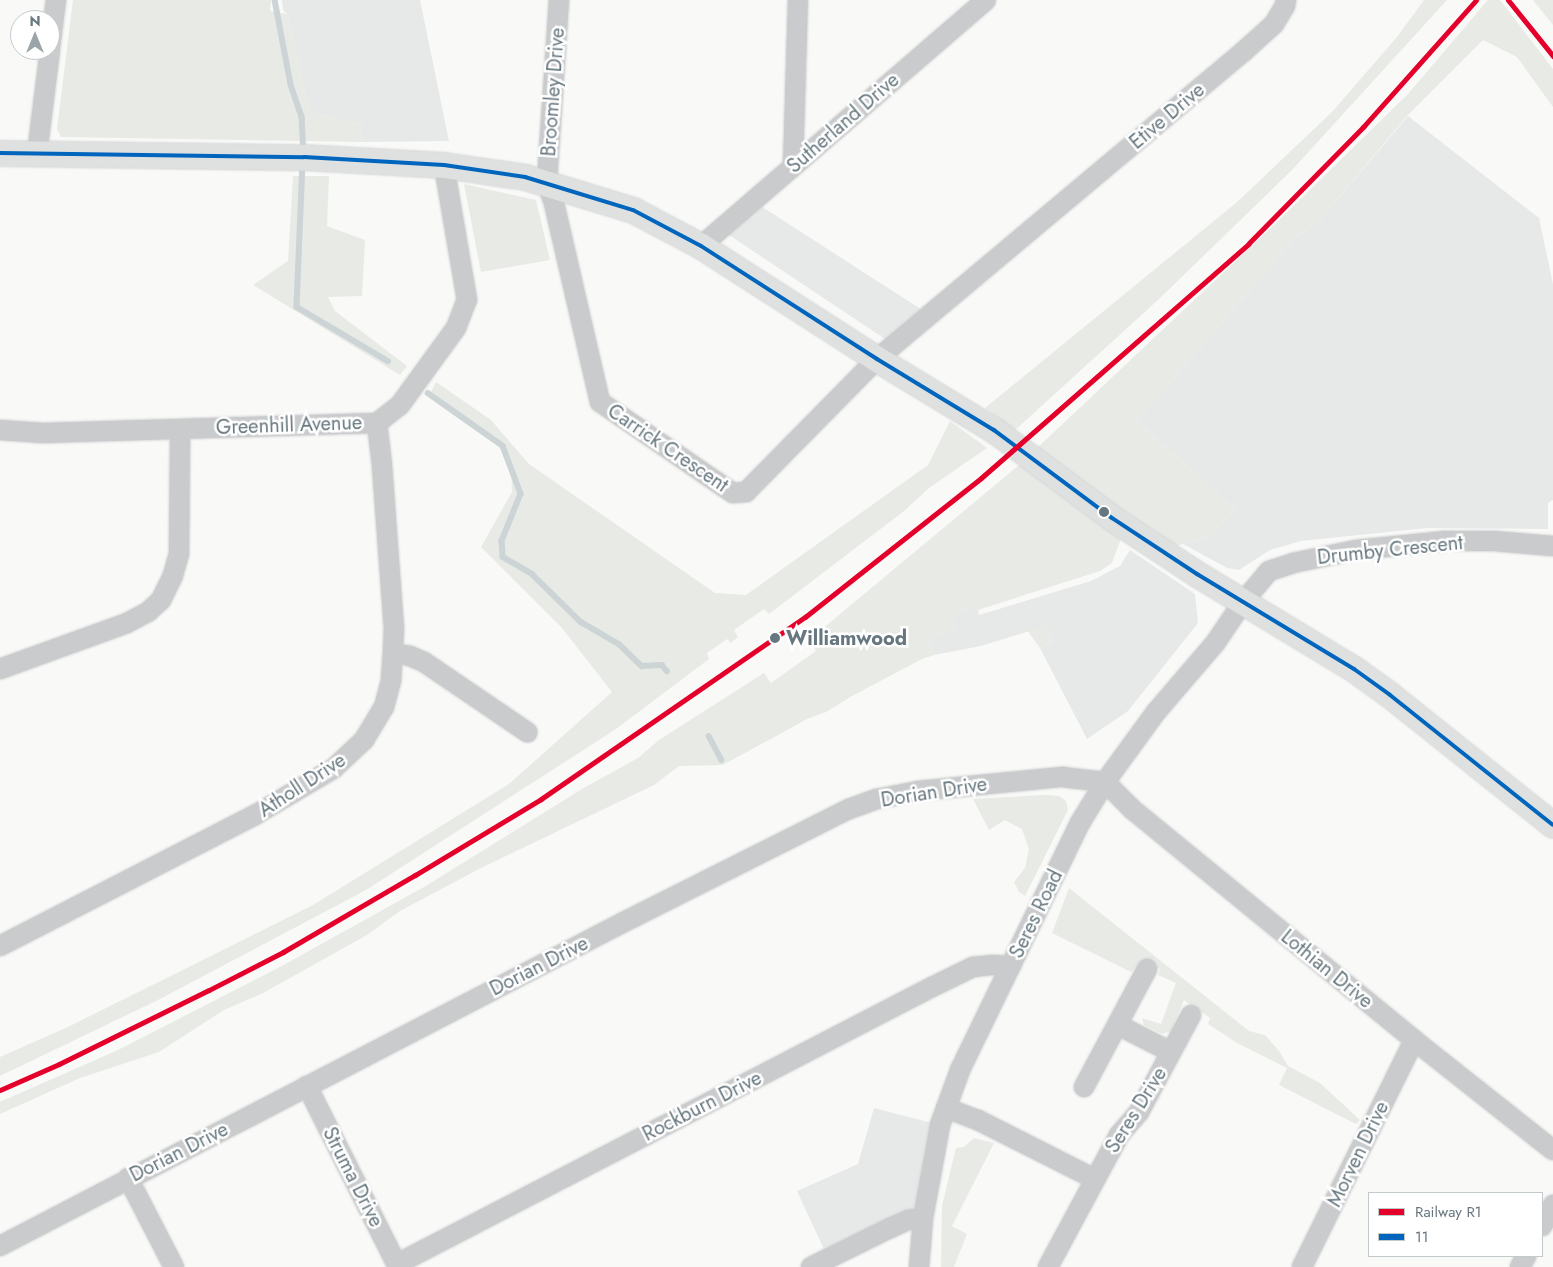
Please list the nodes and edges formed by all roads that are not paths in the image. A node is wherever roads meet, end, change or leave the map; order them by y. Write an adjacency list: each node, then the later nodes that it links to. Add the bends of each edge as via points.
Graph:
1 (559, 0): 10 (street, Broomley Drive)
2 (798, 0): 9 (street)
3 (986, 0): 9 (street, Sutherland Drive)
4 (1286, 0): 12 (street, Etive Drive, via 1274,24 1243,52)
5 (49, 60): 7 (street)
6 (0, 152): 7 (main road)
7 (37, 154): 8 (main road, via 304,156)
8 (444, 165): 10 (main road); 13 (street, Greenhill Avenue, via 467,300 456,328 434,359 400,405)
9 (793, 166): 11 (street, Sutherland Drive)
10 (547, 183): 11 (main road, via 633,210); 12 (street, Carrick Crescent, via 600,402 733,493 746,492)
11 (701, 246): 12 (main road)
12 (877, 359): 17 (main road, via 994,430 1112,518)
13 (377, 423): 14 (street, Greenhill Avenue); 18 (street, Atholl Drive, via 394,629)
14 (180, 429): 15 (street, Greenhill Avenue, via 43,434); 19 (street, via 179,554 161,600 148,612 127,623)
15 (0, 430)
16 (1553, 546): 17 (street, Drumby Crescent, via 1446,541 1320,556 1269,571)
17 (1243, 602): 21 (street, Seres Road, via 1216,642 1156,712); 22 (main road, via 1376,684)
18 (393, 653): 20 (street, via 424,662); 23 (street, Atholl Drive, via 384,707 364,740 334,768 256,815)
19 (0, 669)
20 (527, 732)
21 (1105, 782): 24 (street, Seres Road, via 1080,823); 28 (street, Lothian Drive, via 1132,809); 30 (street, Dorian Drive, via 1062,777 955,785 877,799 849,809)
22 (1553, 825)
23 (0, 946)
24 (1011, 966): 32 (street, Seres Road, via 960,1070); 40 (street, Rockburn Drive, via 973,967 940,983)
25 (1147, 969): 27 (street)
26 (1191, 1014): 29 (street, Seres Drive)
27 (1118, 1025): 29 (street); 31 (street)
28 (1414, 1040): 33 (street, Lothian Drive); 45 (street, Morven Drive)
29 (1170, 1052): 35 (street, Seres Drive, via 1139,1112 1119,1135)
30 (307, 1086): 34 (street, Dorian Drive); 40 (street, Struma Drive)
31 (1084, 1086)
32 (946, 1108): 35 (street, via 978,1120); 37 (street, Seres Road, via 940,1125)
33 (1553, 1150)
34 (128, 1178): 39 (street, Dorian Drive); 41 (street)
35 (1095, 1179): 44 (street, Seres Drive)
36 (1553, 1205): 38 (street)
37 (924, 1218): 42 (street, via 908,1220); 43 (street, Seres Road)
38 (1543, 1224)
39 (0, 1246)
40 (397, 1266)
41 (174, 1267)
42 (811, 1267)
43 (919, 1267)
44 (1048, 1267)
45 (1302, 1267)

